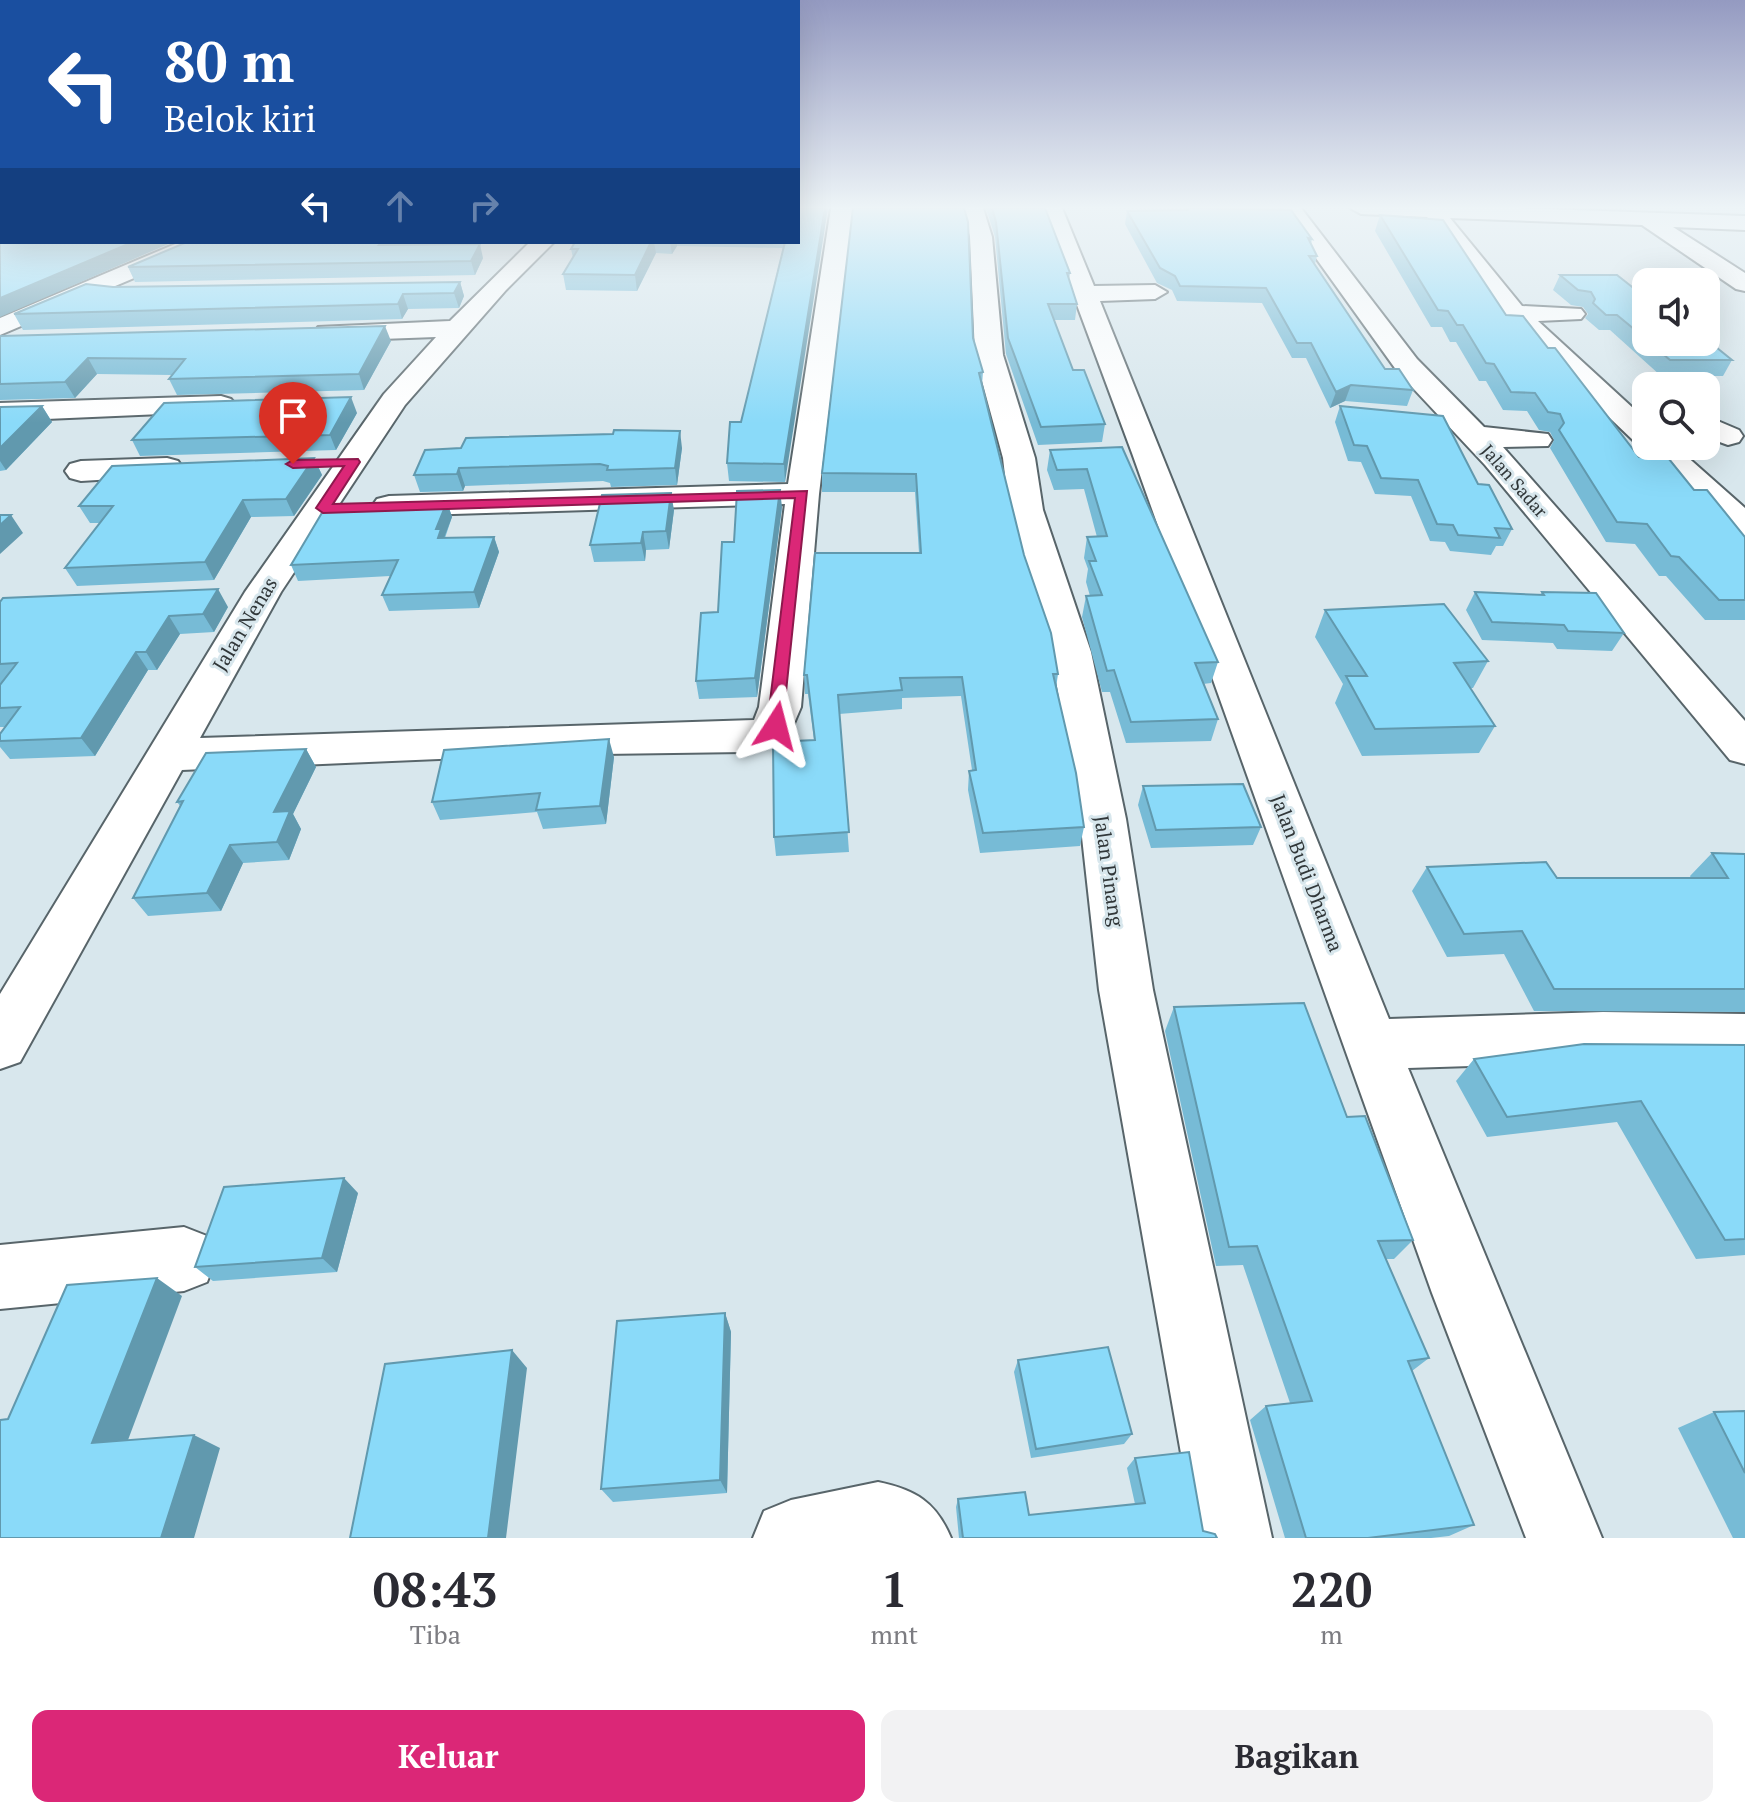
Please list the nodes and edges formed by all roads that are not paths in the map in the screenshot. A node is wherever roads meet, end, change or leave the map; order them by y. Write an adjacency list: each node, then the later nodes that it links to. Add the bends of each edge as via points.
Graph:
1 (115, 280): 8 (street)
2 (489, 280): 17 (street, Jalan Nenas)
3 (832, 280): 34 (street)
4 (984, 280): 49 (street, Jalan Pinang, via 989,355 1033,458 1026,510 1071,652 1103,819 1126,990)
5 (1080, 280): 11 (street, Jalan Budi Dharma)
6 (1343, 280): 27 (street, Jalan Sadar, via 1407,365)
7 (1489, 280): 13 (street)
8 (94, 289): 9 (street); 15 (street)
9 (151, 291)
10 (1155, 292): 11 (street)
11 (1086, 294): 44 (street, Jalan Budi Dharma, via 1134,454)
12 (0, 309): 15 (street)
13 (1514, 313): 14 (street); 22 (street)
14 (1572, 314)
15 (27, 315): 16 (street)
16 (0, 327)
17 (457, 329): 18 (street); 30 (street, Jalan Nenas, via 378,400)
18 (302, 334)
19 (0, 341): 20 (street)
20 (38, 341)
21 (1632, 401): 22 (street)
22 (1609, 402): 26 (street)
23 (252, 404): 24 (street)
24 (0, 412)
25 (1420, 421): 27 (street)
26 (1632, 423)
27 (1468, 429): 28 (street); 39 (street, Jalan Sadar)
28 (1537, 440)
29 (1672, 460): 36 (street)
30 (354, 462): 31 (street); 35 (street, Jalan Nenas)
31 (308, 463)
32 (202, 467): 33 (street)
33 (81, 471)
34 (803, 494): 35 (street); 40 (street, via 780,707 771,732 745,737)
35 (323, 508): 37 (street, Jalan Nenas)
36 (1745, 526)
37 (263, 592): 38 (street); 40 (street, Jalan Nenas)
38 (216, 594)
39 (1745, 749)
40 (168, 755): 41 (street, Jalan Nenas)
41 (15, 994): 43 (street, Jalan Nenas)
42 (1745, 1039): 44 (street)
43 (0, 1044)
44 (1372, 1044): 50 (street, Jalan Budi Dharma)
45 (184, 1259): 46 (street)
46 (0, 1277)
47 (791, 1538): 48 (street, via 878,1519)
48 (913, 1538)
49 (1234, 1538)
50 (1564, 1538)

